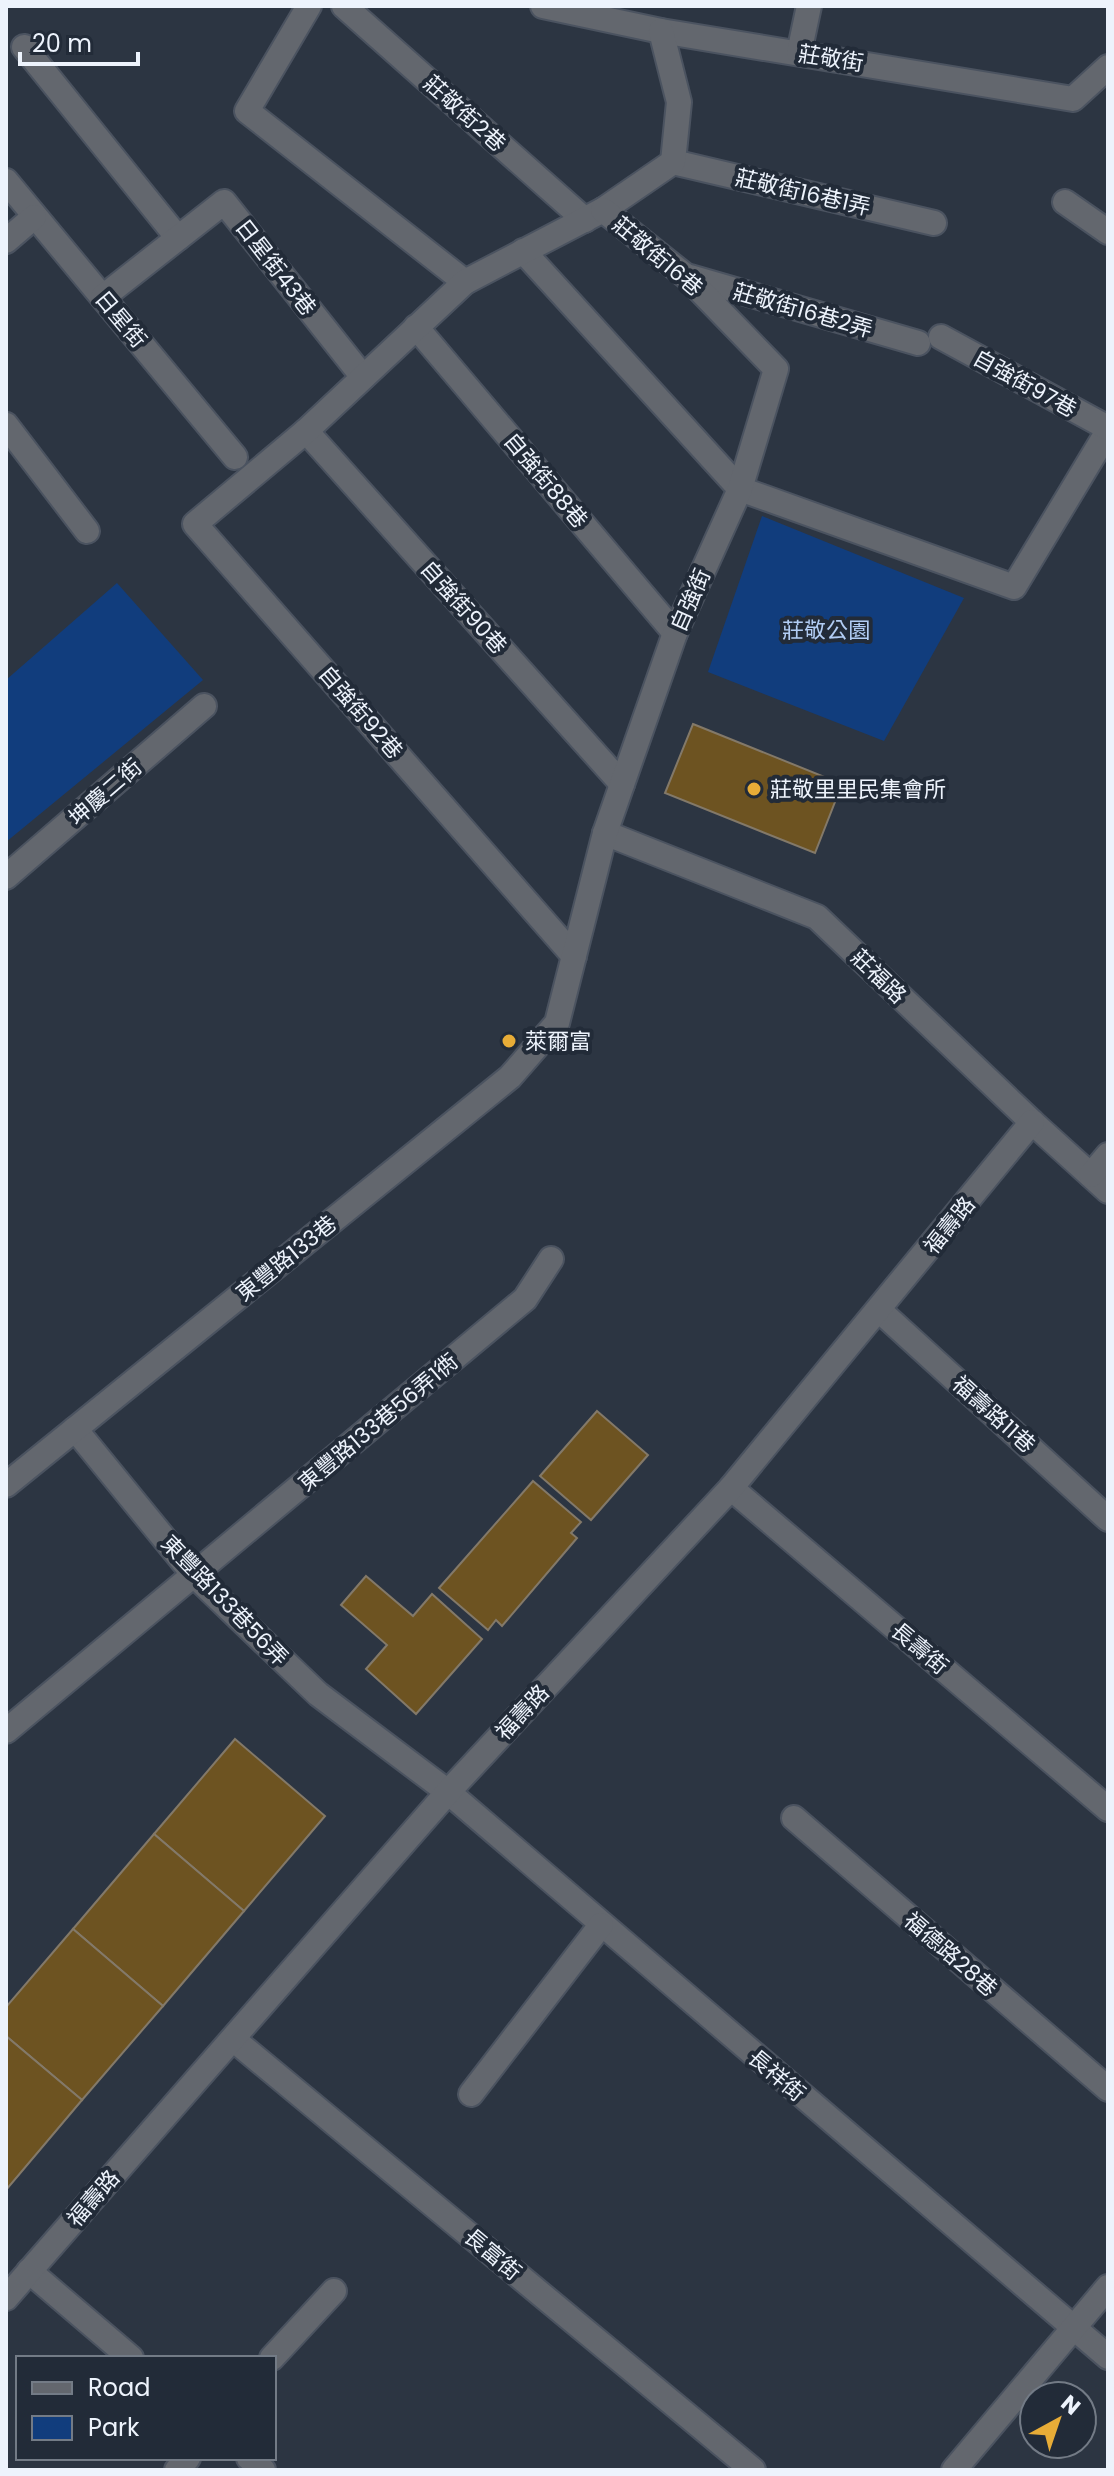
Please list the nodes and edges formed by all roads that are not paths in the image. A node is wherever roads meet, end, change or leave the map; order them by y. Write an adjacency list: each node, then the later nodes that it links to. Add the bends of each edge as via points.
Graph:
1 (309, 6): 20 (street, via 247,111)
2 (344, 6): 12 (street, 莊敬街2巷)
3 (543, 6): 5 (street, 莊敬街)
4 (809, 6): 7 (street)
5 (661, 31): 7 (street, 莊敬街); 9 (street, via 679,102)
6 (24, 47): 16 (street)
7 (799, 53): 8 (street, 莊敬街, via 1073,99)
8 (1108, 67)
9 (673, 162): 12 (street, 莊敬街16巷); 14 (street, 莊敬街16巷1弄)
10 (6, 181): 13 (street, 日星街)
11 (1065, 202): 15 (street)
12 (594, 215): 18 (street); 19 (street, 莊敬街16巷)
13 (34, 217): 17 (street); 21 (street, 日星街)
14 (934, 223)
15 (1108, 232)
16 (178, 238): 21 (street, 日星街43巷); 24 (street, 日星街43巷, via 224,202)
17 (6, 241)
18 (523, 251): 20 (street); 29 (street)
19 (687, 277): 23 (street, 莊敬街16巷2弄); 29 (street, 莊敬街16巷, via 776,369)
20 (465, 282): 22 (street)
21 (103, 297): 28 (street, 日星街)
22 (416, 327): 24 (street); 31 (street, 自強街88巷)
23 (930, 340): 26 (street, 自強街97巷)
24 (363, 377): 27 (street)
25 (6, 425): 30 (street)
26 (1108, 430): 29 (street, via 1014,587)
27 (306, 431): 28 (street); 33 (street, 自強街90巷)
28 (243, 467): 36 (street, 自強街92巷, via 195,524)
29 (740, 489): 31 (street, 自強街)
30 (87, 531)
31 (675, 633): 33 (street, 自強街)
32 (204, 706): 35 (street, 坤慶二街)
33 (622, 784): 34 (street, 自強街)
34 (605, 833): 36 (street, 自強街); 38 (street, 莊福路, via 817,917)
35 (6, 877)
36 (574, 956): 37 (street, 自強街)
37 (557, 1023): 43 (street, 東豐路133巷, via 510,1077)
38 (1032, 1122): 40 (street, 莊福路); 42 (street, 福壽路)
39 (1108, 1155): 40 (street)
40 (1099, 1183)
41 (551, 1259): 47 (street, 東豐路133巷56弄1衖, via 525,1299)
42 (879, 1310): 45 (street, 福壽路); 46 (street, 福壽路11巷)
43 (75, 1429): 44 (street, 東豐路133巷); 47 (street, 東豐路133巷56弄)
44 (6, 1485)
45 (731, 1488): 49 (street, 福壽路); 50 (street, 長壽街)
46 (1108, 1519)
47 (194, 1575): 48 (street, 東豐路133巷56弄1衖); 49 (street, 東豐路133巷56弄, via 318,1694)
48 (13, 1725)
49 (448, 1792): 52 (street, 長祥街); 53 (street, 福壽路)
50 (1108, 1809)
51 (794, 1818): 54 (street, 福德路28巷)
52 (601, 1925): 55 (street); 60 (street, 長祥街)
53 (233, 2039): 56 (street, 福壽路); 64 (street, 長富街)
54 (1108, 2089)
55 (471, 2094)
56 (29, 2271): 59 (street, 福壽路); 61 (street)
57 (1108, 2287): 60 (street)
58 (334, 2291): 62 (street)
59 (6, 2298)
60 (1074, 2328): 63 (street, 長祥街); 65 (street)
61 (129, 2356)
62 (274, 2356)
63 (1108, 2357)
64 (753, 2470)
65 (954, 2470)

